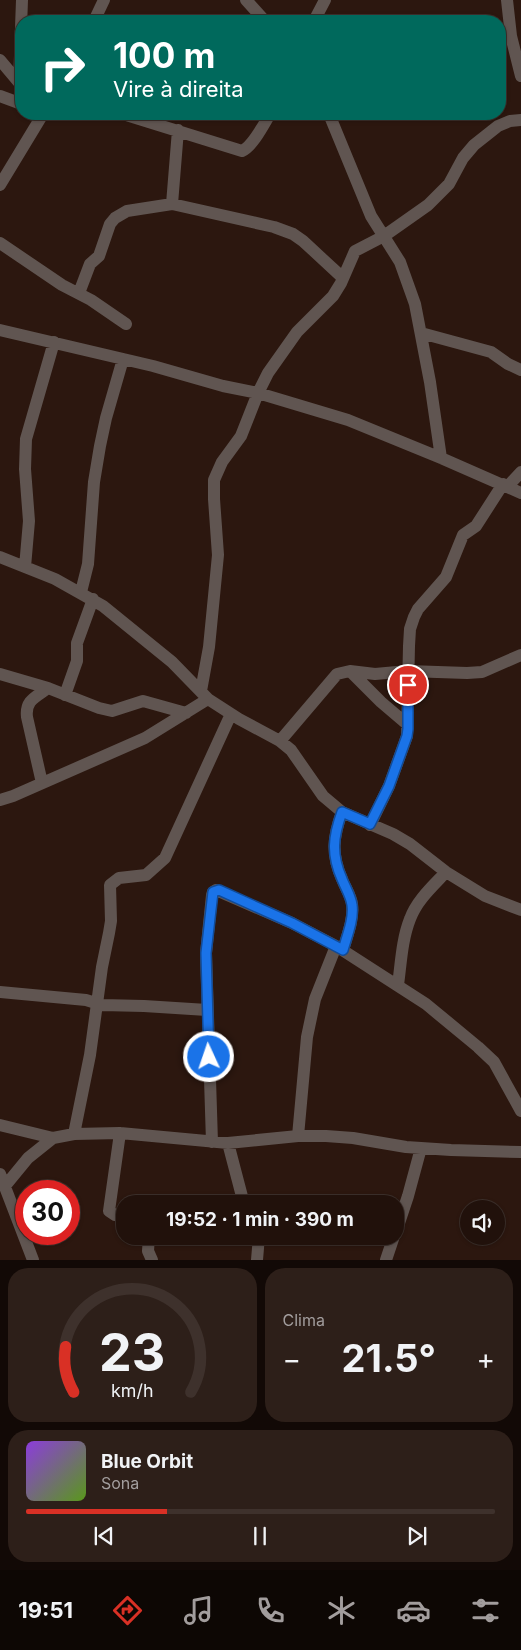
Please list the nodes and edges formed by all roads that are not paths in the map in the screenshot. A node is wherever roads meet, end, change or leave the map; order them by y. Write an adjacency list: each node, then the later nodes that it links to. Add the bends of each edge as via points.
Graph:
1 (22, 0): 6 (street)
2 (104, 0): 7 (street)
3 (246, 0): 8 (street)
4 (325, 0): 9 (street)
5 (507, 0): 11 (street, via 511,36)
6 (22, 15)
7 (97, 15)
8 (260, 15)
9 (317, 15)
10 (0, 60): 12 (street)
11 (521, 76)
12 (15, 78)
13 (0, 96): 14 (street)
14 (15, 102)
15 (39, 120): 21 (street)
16 (144, 120): 20 (street)
17 (266, 120): 20 (street, via 242,151)
18 (331, 120): 23 (street, via 371,216)
19 (521, 120): 23 (street, via 498,126 474,145 439,196)
20 (178, 130): 22 (street)
21 (0, 185)
22 (172, 204): 25 (street, via 265,224 293,234); 26 (street, via 127,211 115,218 100,256 90,264)
23 (384, 236): 25 (street, via 355,251); 29 (street, via 400,262)
24 (0, 243): 26 (street)
25 (342, 278): 33 (street, via 333,296 282,352)
26 (78, 292): 27 (street)
27 (126, 324)
28 (0, 330): 30 (street)
29 (421, 333): 32 (street, via 491,352); 34 (street)
30 (54, 342): 31 (street); 39 (street, via 26,439 29,521)
31 (123, 359): 33 (street); 40 (street, via 100,446 88,564)
32 (521, 370)
33 (258, 393): 34 (street, via 348,420); 48 (street, via 241,436 222,462 214,480 218,555)
34 (441, 458): 36 (street)
35 (521, 472): 36 (street)
36 (505, 485): 37 (street); 43 (street, via 476,526 463,535 442,583 418,609 410,629)
37 (521, 493)
38 (0, 557): 39 (street)
39 (25, 567): 40 (street)
40 (81, 592): 41 (street)
41 (93, 598): 47 (street, via 77,643 77,661); 48 (street, via 161,652)
42 (521, 655): 43 (street, via 482,672)
43 (408, 671): 44 (street); 51 (street)
44 (350, 672): 51 (street); 52 (street, via 337,674)
45 (0, 674): 46 (street)
46 (48, 688): 47 (street); 53 (street, via 26,707)
47 (65, 695): 49 (street, via 112,711 143,701)
48 (204, 695): 49 (street); 50 (street)
49 (186, 713): 53 (street, via 145,738)
50 (231, 714): 52 (street); 62 (street, via 165,858 146,876 119,878 110,885 111,921)
51 (408, 724): 56 (street, via 407,736 389,786)
52 (280, 740): 55 (street, via 291,750 323,796)
53 (42, 783): 54 (street)
54 (0, 800)
55 (342, 812): 56 (street); 59 (street, via 334,845 339,872 352,904)
56 (370, 824): 57 (street, via 410,844)
57 (446, 872): 58 (street, via 485,896); 60 (street, via 429,889 410,918)
58 (521, 910)
59 (340, 948): 60 (street); 63 (street, via 219,890 213,892 206,953); 68 (street, via 315,999 307,1037)
60 (398, 985): 64 (street, via 426,1004 494,1062)
61 (0, 992): 62 (street)
62 (97, 1003): 63 (street); 67 (street)
63 (207, 1010): 70 (street)
64 (521, 1111)
65 (0, 1125): 69 (street)
66 (120, 1133): 67 (street); 70 (street); 77 (street, via 109,1206)
67 (74, 1134): 69 (street)
68 (298, 1136): 71 (street); 72 (street, via 353,1138)
69 (53, 1138): 74 (street)
70 (212, 1142): 71 (street)
71 (228, 1143): 75 (street)
72 (421, 1148): 73 (street); 76 (street)
73 (521, 1152)
74 (2, 1180): 81 (street)
75 (242, 1195)
76 (404, 1208)
77 (116, 1214)
78 (148, 1245): 82 (street)
79 (258, 1245): 83 (street)
80 (392, 1245): 84 (street)
81 (33, 1260)
82 (152, 1260)
83 (257, 1260)
84 (386, 1260)

